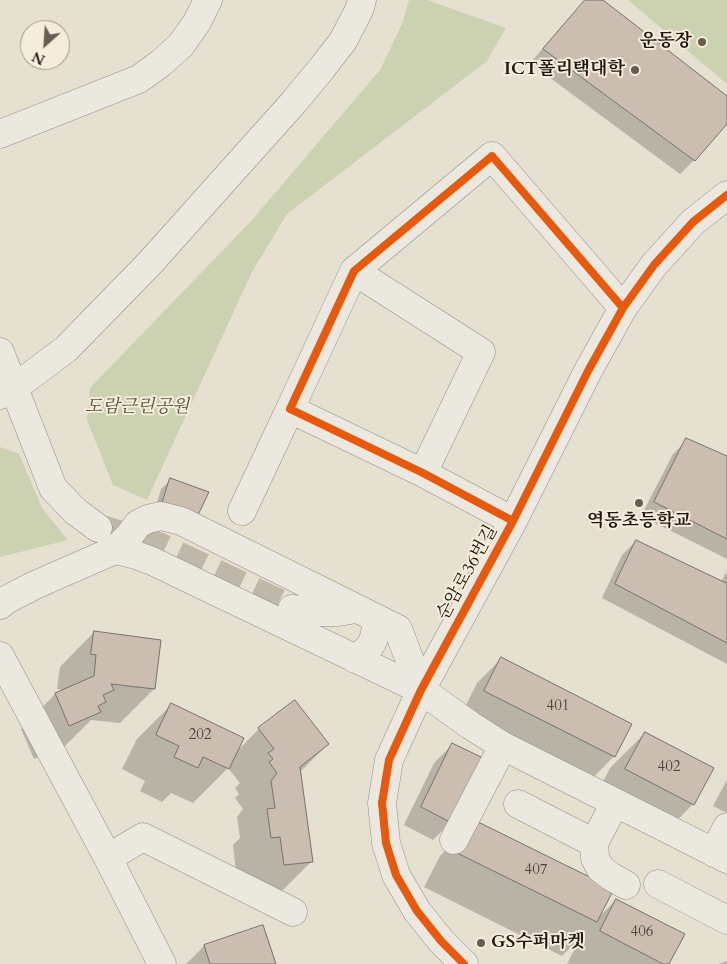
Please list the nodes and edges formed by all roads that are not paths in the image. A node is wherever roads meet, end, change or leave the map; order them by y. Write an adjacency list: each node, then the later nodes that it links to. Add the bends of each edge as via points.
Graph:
1 (208, 0): 3 (street, via 181,45 140,79)
2 (362, 0): 8 (street, via 343,41 322,68 162,250 66,349)
3 (0, 134)
4 (727, 195): 6 (street, 순암로36번길, via 693,222 654,264)
5 (354, 271): 6 (street, via 492,156); 9 (street); 10 (street, via 481,352)
6 (623, 308): 12 (street, 순암로36번길)
7 (0, 352): 8 (street)
8 (7, 391): 13 (street, via 53,488 75,511)
9 (290, 409): 10 (street); 11 (street)
10 (423, 473): 12 (street)
11 (242, 511)
12 (513, 521): 20 (street, 순암로36번길)
13 (98, 528)
14 (115, 550): 15 (street, via 35,585); 16 (street, via 138,524 162,516 181,521); 17 (street, via 152,561)
15 (0, 605)
16 (366, 613): 17 (street, via 292,609); 19 (street, via 376,632 372,644); 20 (street, via 398,629)
17 (330, 647): 19 (street)
18 (0, 656): 28 (street)
19 (355, 659): 20 (street)
20 (421, 690): 21 (street); 34 (street, 순암로36번길, via 389,760 382,803 386,843 396,874 417,911)
21 (503, 746): 22 (street); 25 (street)
22 (615, 803): 26 (street); 27 (street)
23 (518, 804): 26 (street)
24 (727, 827): 27 (street)
25 (454, 840)
26 (594, 843): 30 (street, via 595,858 600,868)
27 (721, 856)
28 (108, 858): 31 (street, via 143,837); 33 (street)
29 (658, 884): 32 (street)
30 (626, 885)
31 (292, 912)
32 (727, 920)
33 (162, 964)
34 (464, 964)

